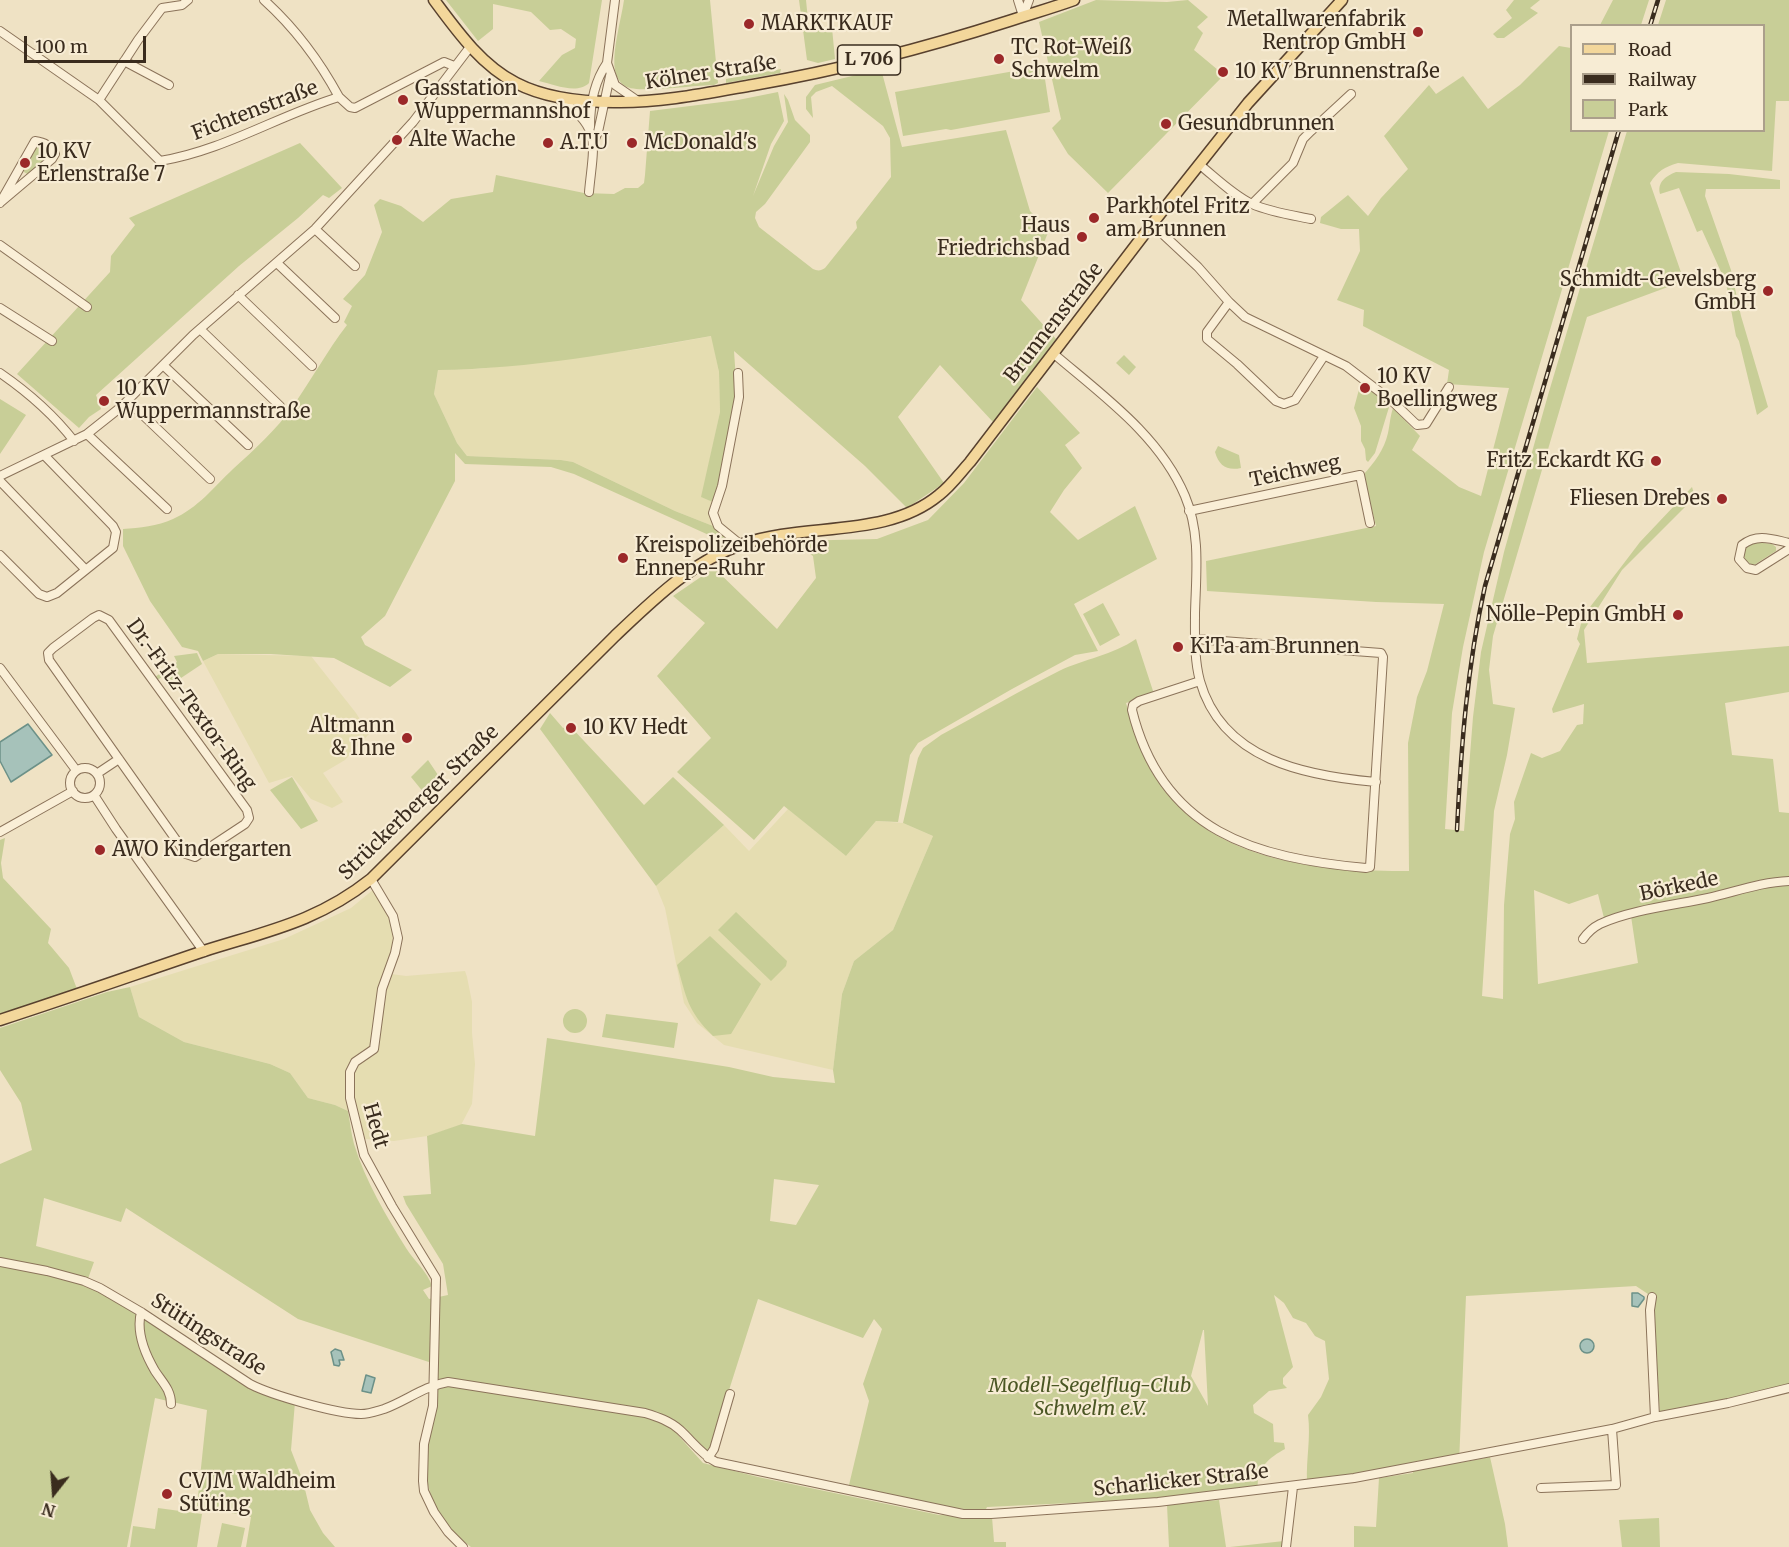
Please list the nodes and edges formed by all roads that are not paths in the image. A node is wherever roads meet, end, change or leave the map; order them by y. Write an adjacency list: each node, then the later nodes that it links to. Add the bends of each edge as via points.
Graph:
1 (188, 0): 12 (street, via 182,5 162,8)
2 (264, 0): 19 (street, via 301,38)
3 (434, 0): 11 (main road, Kölner Straße / L 706)
4 (615, 0): 13 (street)
5 (1018, 0): 9 (street)
6 (1029, 0): 9 (street)
7 (1074, 0): 9 (main road, L 706)
8 (1342, 0): 26 (main road, Brunnenstraße, via 1255,95)
9 (1023, 16): 23 (main road, Kölner Straße / L 706, via 814,74)
10 (0, 31): 20 (street)
11 (470, 46): 14 (street); 18 (main road, Kölner Straße / L 706, via 507,78)
12 (124, 61): 16 (street); 20 (street)
13 (606, 63): 15 (street); 21 (street, via 599,74)
14 (454, 66): 19 (street, Fichtenstraße, via 444,62 355,108); 32 (street, via 397,140)
15 (610, 75): 22 (street); 23 (street, via 619,89)
16 (169, 85)
17 (1351, 94): 29 (street, via 1311,131 1293,163)
18 (554, 96): 21 (main road, Kölner Straße / L 706); 24 (street, via 580,114)
19 (339, 97): 20 (street, Fichtenstraße, via 222,143 160,161)
20 (99, 100)
21 (593, 102): 22 (main road, Kölner Straße / L 706); 24 (street)
22 (605, 102): 23 (main road, Kölner Straße / L 706); 25 (street)
23 (639, 102)
24 (590, 129): 25 (street)
25 (594, 141): 27 (street)
26 (1200, 165): 29 (street); 31 (main road, Brunnenstraße)
27 (589, 192)
28 (0, 202): 28 (street, via 52,159 55,154 43,142 35,141)
29 (1252, 204): 30 (street)
30 (1311, 219)
31 (1152, 224): 37 (street); 43 (main road, Brunnenstraße)
32 (315, 229): 34 (street); 35 (street)
33 (0, 245): 38 (street)
34 (277, 263): 36 (street); 40 (street)
35 (355, 266)
36 (238, 296): 41 (street); 46 (street)
37 (1228, 302): 44 (street, via 1245,317); 44 (street, via 1207,332 1207,339 1276,401 1284,404 1295,400)
38 (87, 307)
39 (0, 308): 42 (street)
40 (335, 318)
41 (200, 329): 45 (street); 51 (street)
42 (52, 341)
43 (1054, 354): 60 (street, via 1112,404 1158,452 1185,496); 61 (main road, Brunnenstraße, via 941,494)
44 (1324, 356): 49 (street, via 1353,371 1419,426 1426,424)
45 (163, 365): 50 (street); 54 (street)
46 (312, 366)
47 (0, 373): 53 (street, via 56,418)
48 (738, 374): 64 (street, via 739,397 713,513 718,526)
49 (1449, 387)
50 (128, 401): 52 (street); 57 (street)
51 (280, 406)
52 (87, 434): 53 (street); 59 (street)
53 (74, 441): 55 (street)
54 (248, 445)
55 (45, 456): 56 (street); 67 (street, via 116,532 113,548)
56 (0, 476)
57 (210, 479)
58 (0, 481): 67 (street)
59 (168, 509)
60 (1189, 511): 62 (street, Teichweg, via 1360,475); 68 (street, via 1197,544)
61 (900, 516): 64 (main road, Strückerberger Straße)
62 (1370, 523)
63 (1789, 543): 65 (street, via 1750,538 1742,545 1739,559 1747,568 1756,570)
64 (740, 544): 78 (main road, Strückerberger Straße, via 702,564 649,604)
65 (1789, 549)
66 (0, 555): 67 (street, via 39,594 47,597)
67 (85, 569)
68 (1196, 639): 70 (street); 74 (street, via 1381,653)
69 (0, 668): 72 (street)
70 (1200, 681): 74 (street, via 1217,716 1236,737 1262,756 1305,772); 74 (street, via 1139,701 1132,710 1141,742 1163,782 1212,828 1231,839 1308,861 1370,867)
71 (119, 759): 71 (street, Dr.-Fritz-Textor-Ring, via 189,856 195,857 248,821 247,810 109,620 99,615 52,648 48,656); 73 (street)
72 (76, 770): 73 (street, via 86,767); 75 (street, via 71,779)
73 (98, 773): 76 (street, via 100,788)
74 (1376, 782)
75 (73, 791): 76 (street, via 84,798); 77 (street)
76 (94, 795): 81 (street)
77 (0, 832)
78 (371, 879): 81 (main road, Strückerberger Straße, via 302,921); 86 (street, Hedt, via 393,916 398,938 382,989 374,1049 355,1062 350,1072 350,1098 364,1155 436,1278)
79 (1789, 881): 80 (street, Börkede, via 1624,916 1600,924)
80 (1583, 939)
81 (204, 952): 82 (main road, Strückerberger Straße)
82 (0, 1020)
83 (0, 1262): 85 (street, Stütingstraße, via 84,1281)
84 (1652, 1298): 90 (street)
85 (141, 1312): 86 (street, Stütingstraße, via 250,1384 314,1405 351,1413 373,1412); 89 (street, via 143,1345 171,1394)
86 (435, 1384): 92 (street, Stütingstraße, via 448,1382 658,1416 679,1429); 95 (street, via 423,1458 424,1491 434,1512)
87 (1789, 1388): 90 (street, Scharlicker Straße)
88 (730, 1394): 92 (street)
89 (171, 1404)
90 (1655, 1417): 91 (street, Scharlicker Straße)
91 (1612, 1429): 93 (street, Scharlicker Straße); 94 (street, via 1616,1485)
92 (708, 1458): 93 (street, Scharlicker Straße, via 963,1514 1158,1502)
93 (1293, 1487): 96 (street)
94 (1541, 1488)
95 (463, 1547)
96 (1286, 1547)

